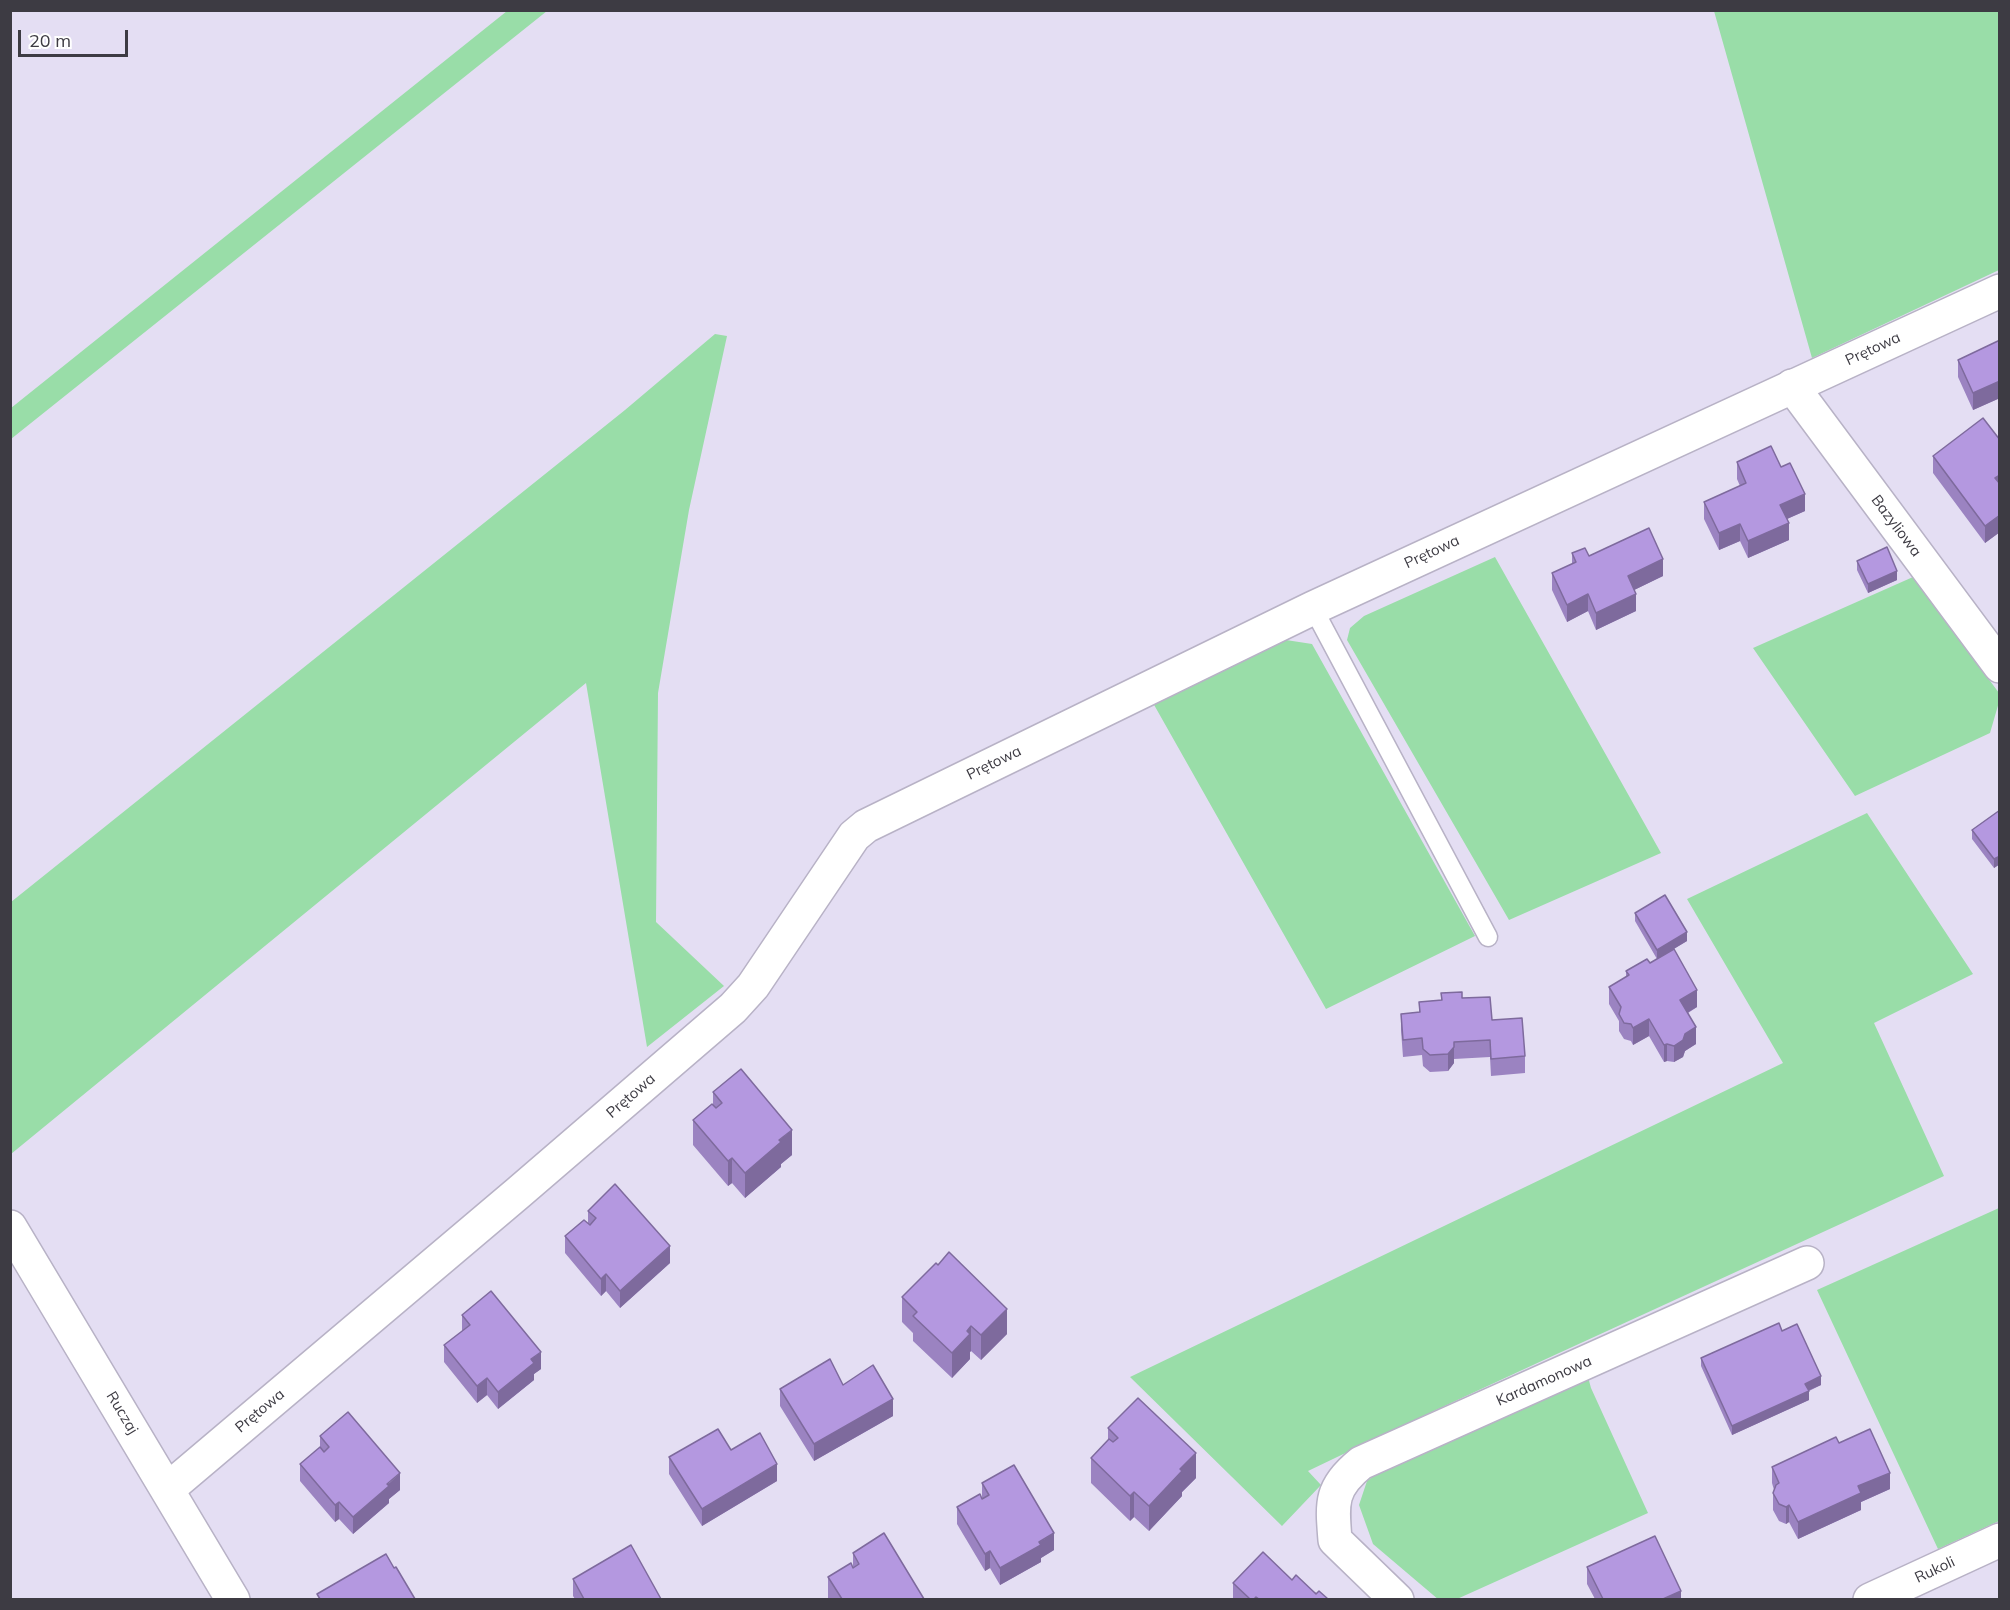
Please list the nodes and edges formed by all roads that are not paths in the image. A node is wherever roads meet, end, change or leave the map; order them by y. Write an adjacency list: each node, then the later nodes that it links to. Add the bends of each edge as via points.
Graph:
1 (2000, 291): 2 (street, Prętowa)
2 (1791, 386): 3 (street, Prętowa); 4 (street, Bazyliowa)
3 (1313, 608): 5 (lane); 8 (street, Prętowa, via 866,826 854,836 753,986 733,1008)
4 (2000, 666)
5 (1488, 937)
6 (10, 1227): 8 (street, Ruczaj)
7 (1807, 1263): 11 (street, Kardamonowa, via 1362,1463 1346,1475 1336,1490 1335,1540)
8 (168, 1489): 10 (street, Ruczaj)
9 (2000, 1540): 12 (street, Rukoli)
10 (233, 1599)
11 (1397, 1599)
12 (1870, 1599)

